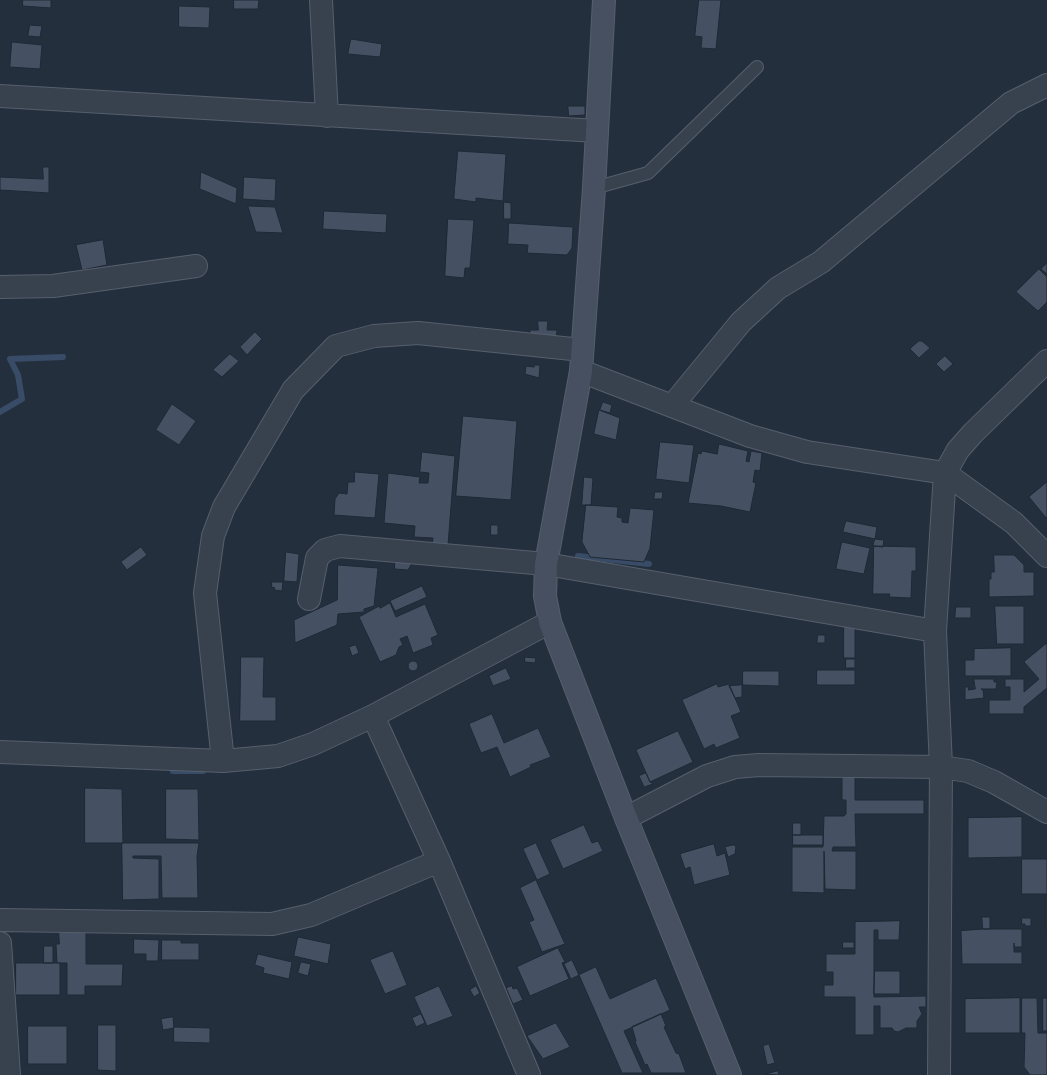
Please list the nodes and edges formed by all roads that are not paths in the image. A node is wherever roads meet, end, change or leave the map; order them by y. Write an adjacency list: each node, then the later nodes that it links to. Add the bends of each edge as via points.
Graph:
1 (321, 0): 6 (street)
2 (604, 0): 7 (main road)
3 (757, 67): 8 (lane, via 648,173)
4 (1047, 85): 13 (street, via 1011,103 820,262 778,288 741,322)
5 (0, 96): 6 (street)
6 (326, 116): 7 (street)
7 (597, 131): 8 (main road)
8 (594, 188): 11 (main road)
9 (196, 266): 10 (street, via 53,286)
10 (0, 287)
11 (581, 360): 13 (street); 16 (main road); 22 (street, via 418,333 374,336 336,346 293,390 224,507 213,536 205,593)
12 (1047, 361): 14 (street, via 973,433 958,450)
13 (672, 406): 14 (street, via 750,436 807,452)
14 (945, 473): 15 (street, via 1014,523); 19 (street)
15 (1047, 556)
16 (546, 564): 17 (street, via 340,546 325,550 317,558); 18 (main road, via 545,596); 19 (street)
17 (309, 599)
18 (550, 622): 20 (street); 25 (main road)
19 (935, 632): 23 (street)
20 (373, 716): 22 (street, via 312,744 278,756); 26 (street)
21 (0, 752): 22 (street)
22 (223, 761)
23 (941, 767): 24 (street, via 968,771 994,782); 25 (street, via 735,767 707,776); 32 (street)
24 (1047, 812)
25 (626, 818): 31 (main road)
26 (439, 861): 27 (street, via 311,915 272,924); 30 (street)
27 (0, 920)
28 (0, 943): 29 (street)
29 (9, 1075)
30 (529, 1075)
31 (730, 1075)
32 (939, 1075)

